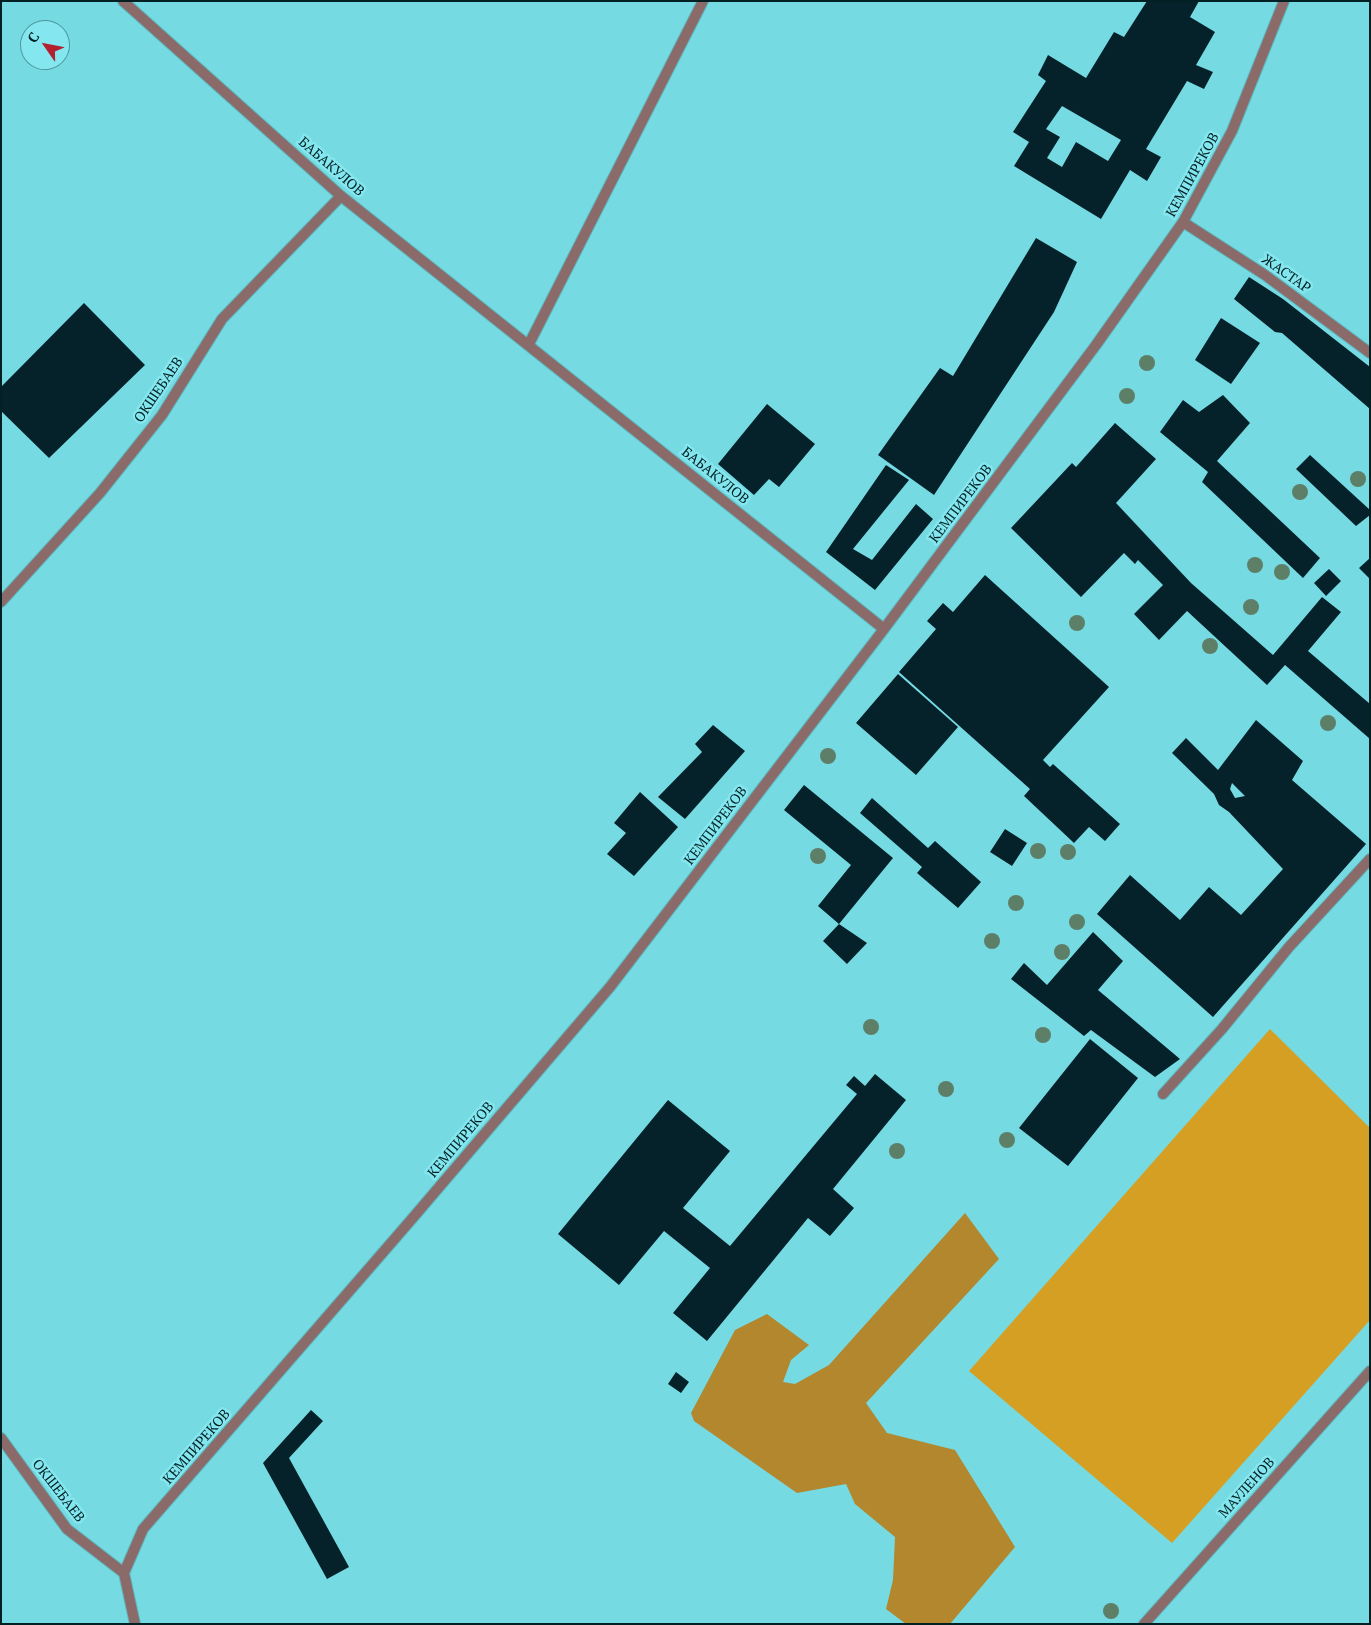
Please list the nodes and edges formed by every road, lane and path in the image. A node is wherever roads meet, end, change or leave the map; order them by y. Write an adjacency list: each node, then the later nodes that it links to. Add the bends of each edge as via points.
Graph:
1 (123, 1): 4 (street, БАБАКУЛОВ)
2 (704, 1): 6 (street)
3 (1284, 1): 5 (street, КЕМПИРЕКОВ, via 1232,131)
4 (341, 196): 6 (street, БАБАКУЛОВ); 8 (street, ОКШЕБАЕВ, via 222,319 162,415 100,493)
5 (1184, 222): 7 (street, ЖАСТАР, via 1265,275); 9 (street, КЕМПИРЕКОВ, via 1096,346)
6 (529, 344): 9 (street, БАБАКУЛОВ)
7 (1370, 353)
8 (1, 602)
9 (884, 630): 14 (street, КЕМПИРЕКОВ, via 610,987 143,1529)
10 (1370, 859): 11 (street, via 1289,947 1222,1030)
11 (1163, 1094)
12 (1370, 1371): 16 (street, МАУЛЕНОВ)
13 (1, 1438): 14 (street, ОКШЕБАЕВ, via 68,1530)
14 (124, 1573): 15 (street)
15 (135, 1624)
16 (1144, 1624)

